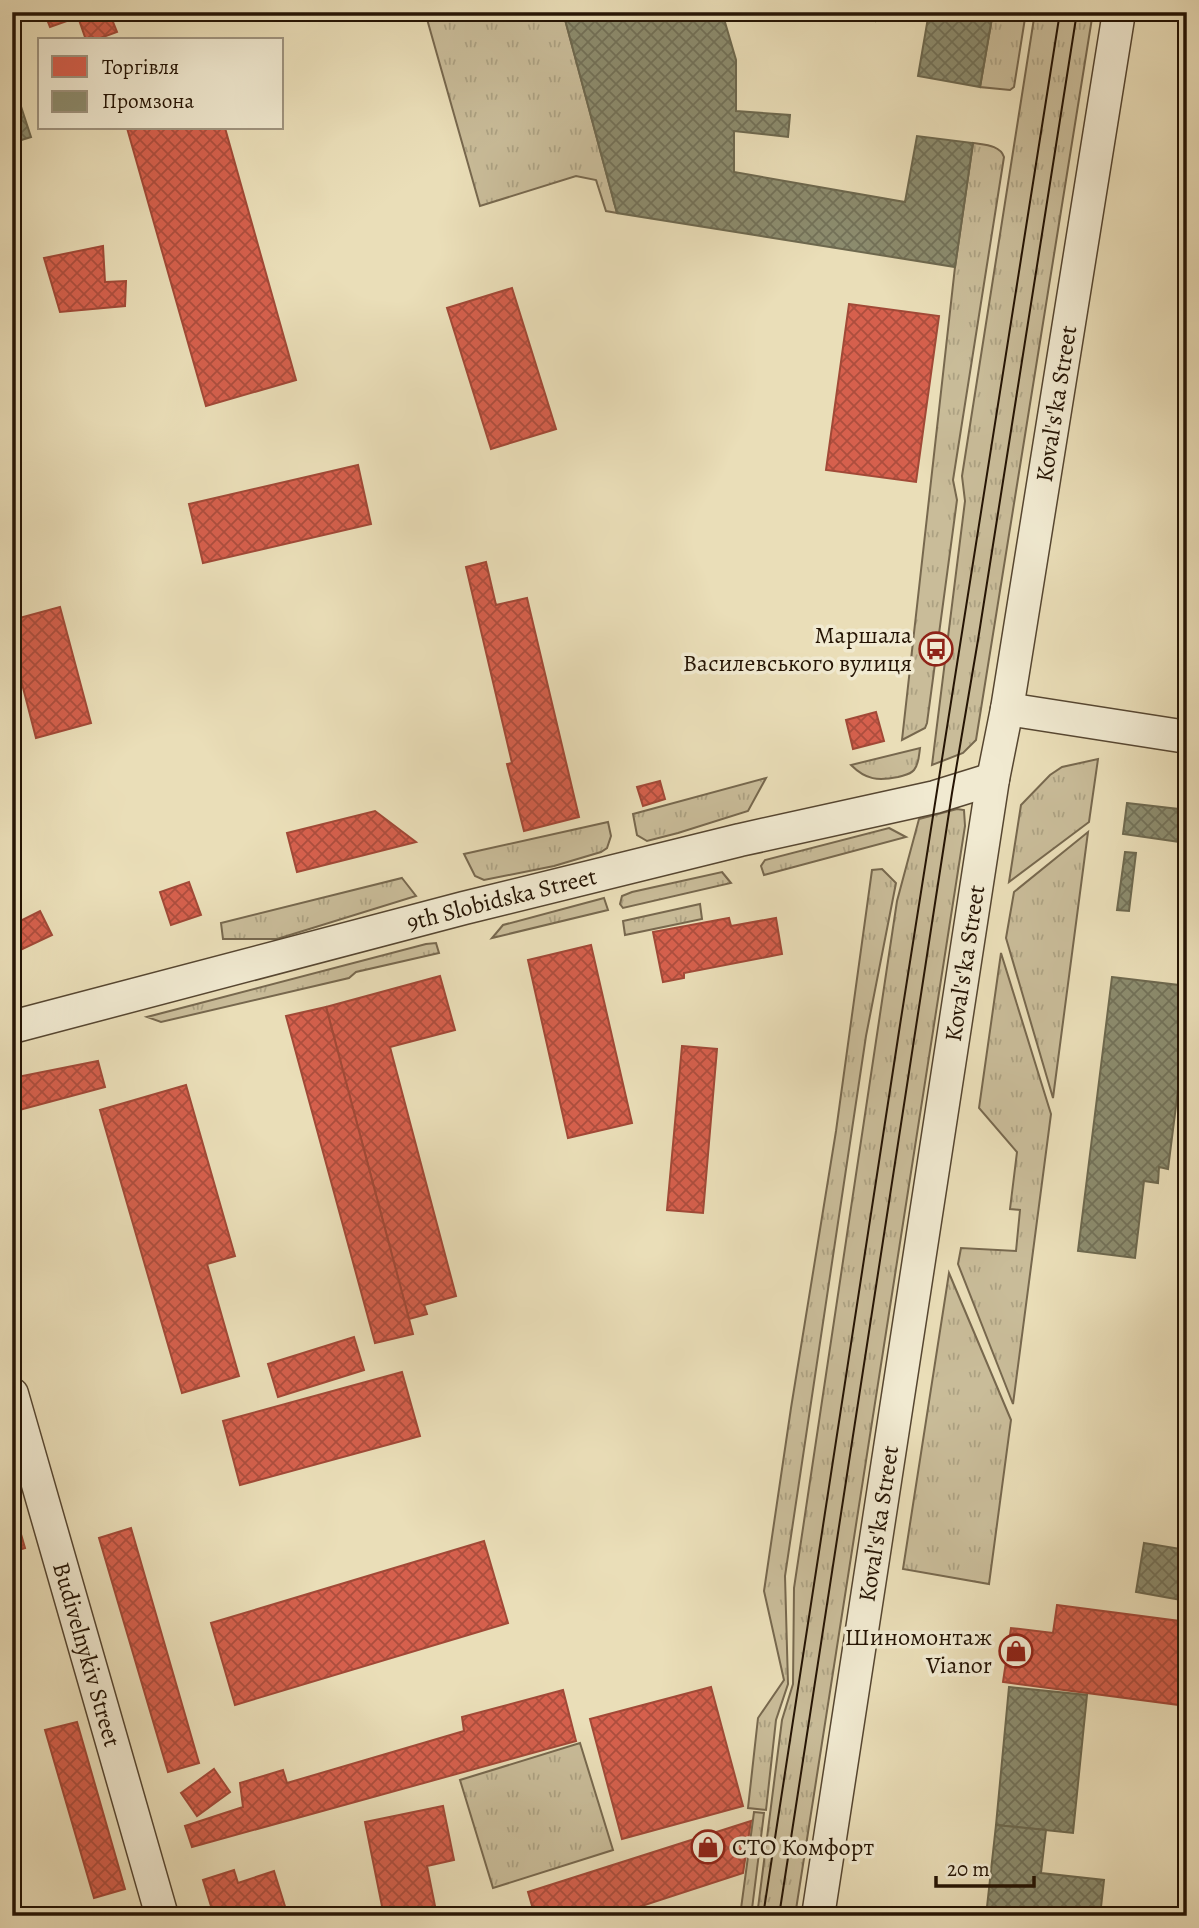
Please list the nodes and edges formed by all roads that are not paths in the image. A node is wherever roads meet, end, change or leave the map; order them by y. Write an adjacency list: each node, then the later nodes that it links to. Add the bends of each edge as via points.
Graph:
1 (1119, 12): 2 (street, Koval's'ka Street)
2 (1006, 709): 3 (street); 4 (street, Koval's'ka Street)
3 (1187, 737)
4 (993, 779): 5 (street, 9th Slobidska Street, via 944,795 464,908); 8 (street, Koval's'ka Street)
5 (12, 1027)
6 (12, 1394): 7 (street, Budivelnykiv Street)
7 (162, 1916)
8 (818, 1916)

